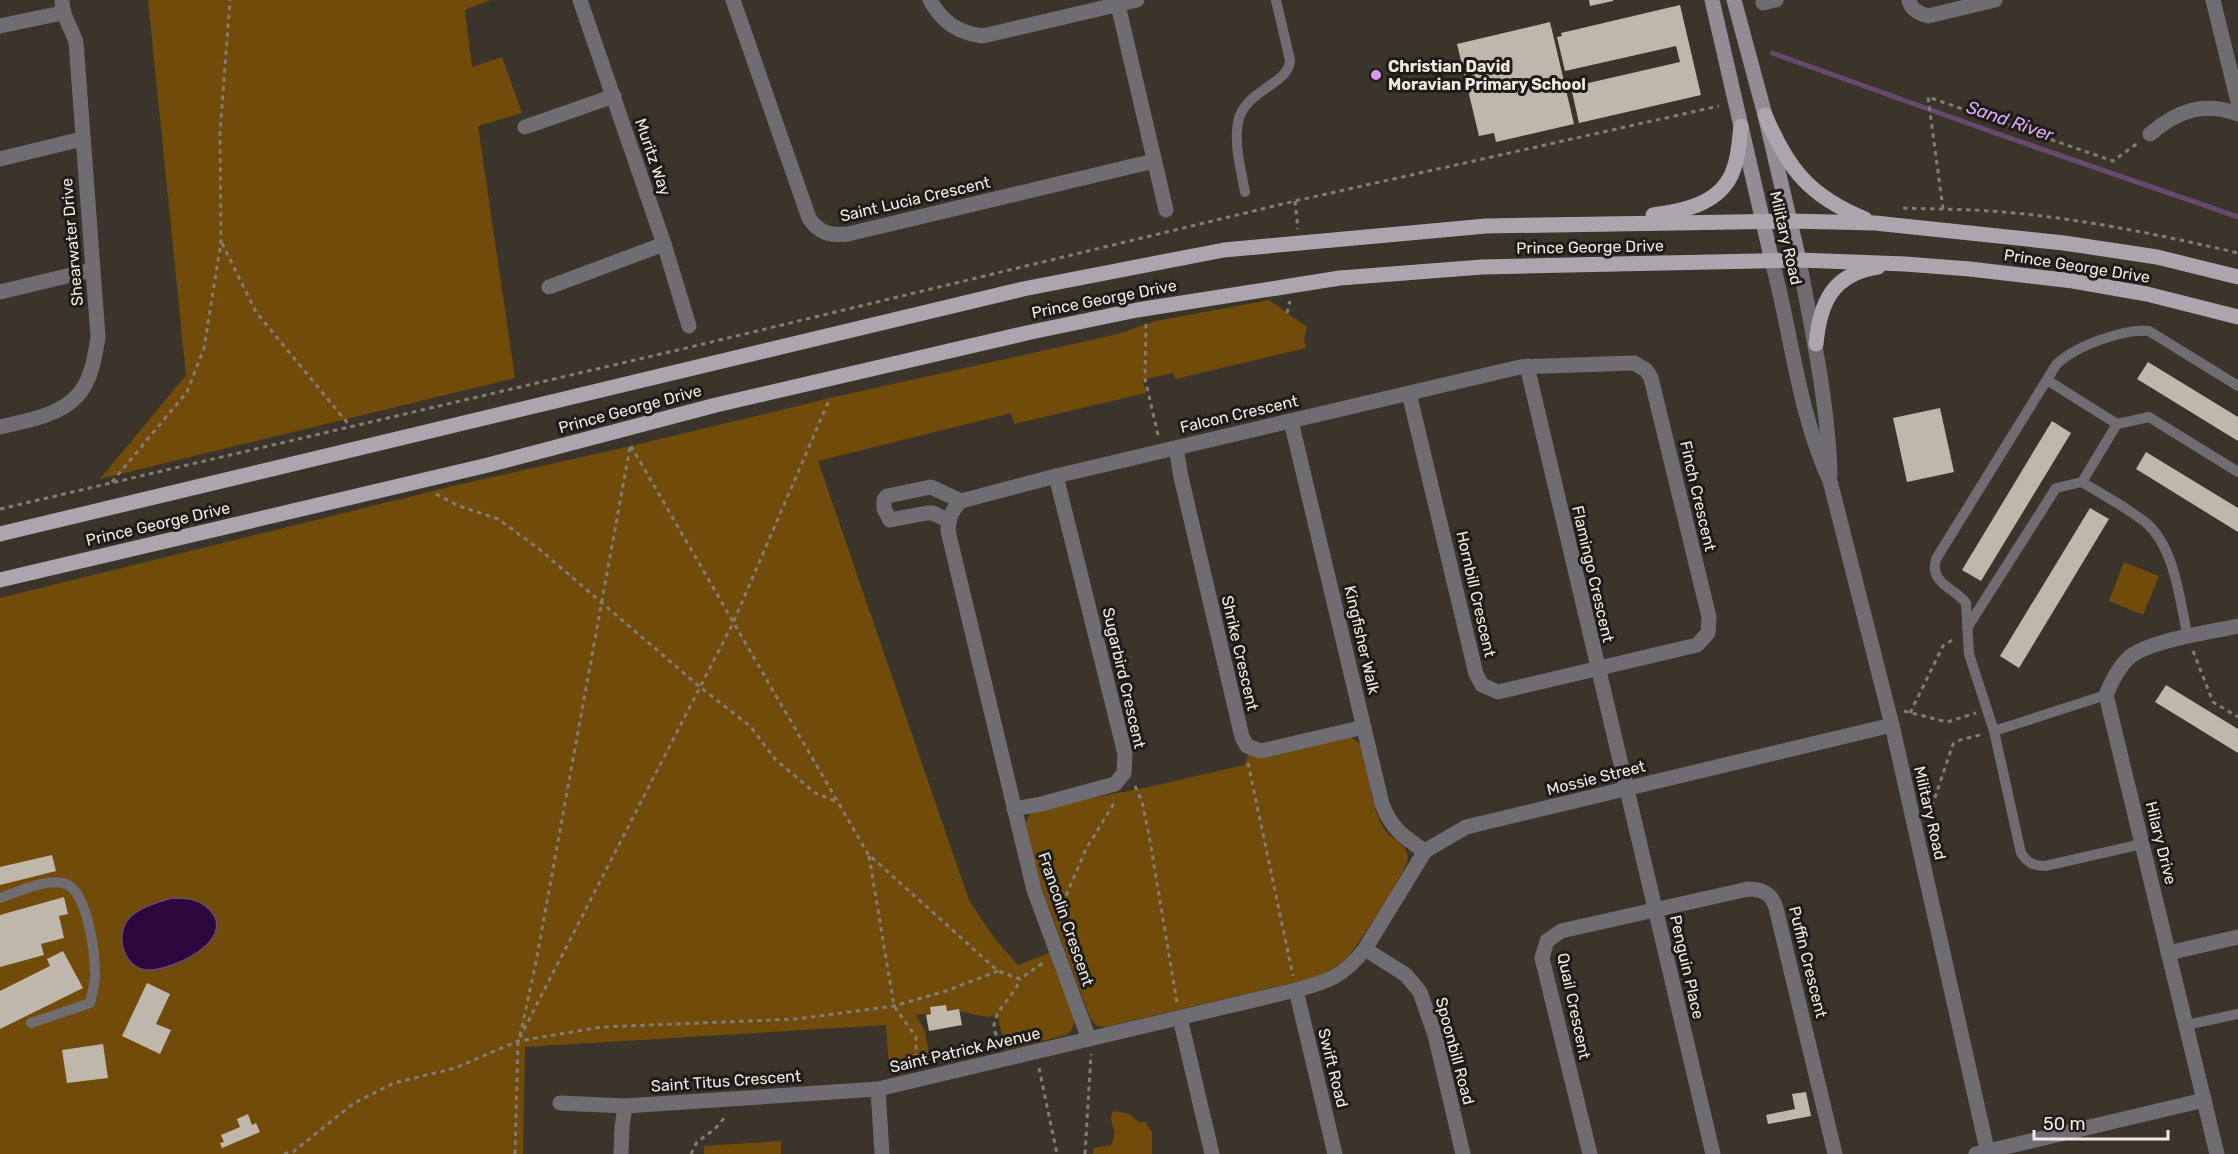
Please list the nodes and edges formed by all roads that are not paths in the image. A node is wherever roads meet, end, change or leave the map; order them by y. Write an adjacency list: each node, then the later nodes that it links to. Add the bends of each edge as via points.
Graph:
1 (580, 0): 14 (street, Muritz Way)
2 (733, 0): 23 (street, Saint Lucia Crescent, via 809,218 821,231 848,234)
3 (930, 0): 11 (street, via 943,20 953,27 983,36)
4 (1137, 0): 11 (street)
5 (1276, 0): 24 (lane, via 1290,66 1284,75 1251,98 1238,121 1238,156)
6 (1712, 0): 18 (main road, Military Road)
7 (1734, 0): 17 (main road, Military Road)
8 (1909, 0): 9 (street, via 1918,13 1928,16)
9 (1995, 0)
10 (2213, 0): 15 (street)
11 (1118, 5): 23 (street)
12 (62, 6): 13 (street); 21 (street, Shearwater Drive, via 76,42)
13 (0, 26)
14 (614, 96): 19 (street); 30 (street, Muritz Way)
15 (2238, 102)
16 (2238, 114): 20 (street, via 2218,107 2202,108 2170,119)
17 (1765, 115): 26 (main road, Military Road); 29 (main road, via 1787,161 1799,176 1828,200)
18 (1741, 126): 27 (main road, Military Road); 28 (main road, via 1735,168 1716,196 1692,207)
19 (525, 127)
20 (2150, 135)
21 (82, 140): 22 (street); 34 (street, Shearwater Drive)
22 (0, 159)
23 (1154, 161): 25 (street)
24 (1245, 192)
25 (1166, 210)
26 (1790, 221): 27 (main road, Prince George Drive); 29 (main road, Prince George Drive); 31 (main road, Military Road)
27 (1762, 222): 28 (main road, Prince George Drive); 32 (main road, Military Road)
28 (1593, 223): 55 (main road, Prince George Drive, via 1486,226 1235,249 1066,280)
29 (1875, 223): 35 (main road, Prince George Drive, via 2087,246 2157,257)
30 (664, 244): 36 (street); 39 (street, Muritz Way)
31 (1799, 260): 32 (main road, Prince George Drive); 33 (main road, Prince George Drive); 40 (street, Military Road)
32 (1772, 261): 51 (street, Military Road, via 1816,450); 56 (main road, Prince George Drive, via 1470,268 1340,278 1137,310 716,405 488,465)
33 (1905, 264): 38 (main road, Prince George Drive, via 2073,281 2147,294); 40 (main road, via 1862,271 1841,282 1823,306)
34 (92, 270): 37 (street); 47 (street, Shearwater Drive, via 98,336 94,361 79,395 46,415)
35 (2238, 277)
36 (549, 287)
37 (0, 292)
38 (2238, 317)
39 (689, 326)
40 (1816, 344): 51 (street, Military Road, via 1830,449)
41 (1527, 366): 44 (street, Falcon Crescent); 60 (street, Flamingo Crescent); 60 (street, Finch Crescent, via 1628,363 1646,369 1708,617 1708,633 1697,645)
42 (2047, 380): 43 (lane, via 2067,356 2136,329 2160,336); 46 (lane); 58 (lane, via 1936,560 1934,571 1939,580 1966,603)
43 (2238, 386)
44 (1409, 393): 45 (street, Falcon Crescent); 60 (street, Hornbill Crescent, via 1478,680 1487,689 1498,692)
45 (1291, 421): 48 (street, Falcon Crescent); 63 (street, Kingfisher Walk)
46 (2117, 424): 49 (lane, via 2150,417); 52 (lane)
47 (0, 427)
48 (1169, 449): 50 (street, Falcon Crescent); 63 (street, Shrike Crescent, via 1181,477 1247,746 1261,752)
49 (2238, 472)
50 (1056, 477): 53 (street, Falcon Crescent); 66 (street, Sugarbird Crescent, via 1125,754 1124,773 1115,784)
51 (1830, 481): 62 (street, Military Road)
52 (2082, 482): 58 (lane, via 2056,488); 59 (lane, via 2156,533 2169,560)
53 (961, 501): 54 (street, via 952,509); 54 (street, via 931,488 887,496 884,500 890,520 933,513)
54 (949, 521): 66 (street, Francolin Crescent, via 948,531)
55 (0, 534)
56 (0, 580)
57 (2238, 626): 59 (street)
58 (1966, 630): 64 (lane, via 1969,654)
59 (2188, 638): 61 (street, via 2132,656 2117,672)
60 (1597, 669): 65 (street, Flamingo Crescent)
61 (2106, 694): 64 (lane); 67 (street, Hilary Drive)
62 (1892, 725): 65 (street, Mossie Street); 84 (street, Military Road)
63 (1364, 727): 68 (street, Kingfisher Walk, via 1386,814 1399,833)
64 (1994, 731): 67 (lane, via 2026,861 2045,866)
65 (1625, 789): 68 (street, Mossie Street, via 1466,827); 70 (street, Penguin Place)
66 (1014, 809): 79 (street, Francolin Crescent, via 1034,891)
67 (2142, 844): 73 (street, Hilary Drive)
68 (1425, 851): 72 (street, Mossie Street)
69 (0, 898): 77 (lane, via 41,885 65,883 76,890 83,903 95,977 90,1003)
70 (1655, 910): 90 (street, Quail Crescent, via 1561,931 1547,941 1544,949 1542,958); 91 (street, Penguin Place); 92 (street, Puffin Crescent, via 1748,889 1770,897 1776,908)
71 (2238, 937): 73 (street)
72 (1365, 950): 74 (street, via 1341,974); 89 (street, Spoonbill Road, via 1406,975 1423,998)
73 (2168, 953): 78 (street, Hilary Drive)
74 (1296, 990): 76 (street); 88 (street, Swift Road)
75 (2238, 1014): 78 (lane)
76 (1180, 1018): 79 (street); 87 (street)
77 (31, 1023)
78 (2186, 1025): 81 (street, Hilary Drive)
79 (1089, 1039): 80 (street, Saint Patrick Avenue)
80 (878, 1089): 83 (street, Saint Titus Crescent); 86 (street, Saint Patrick Avenue)
81 (2204, 1100): 84 (street); 93 (street, Hilary Drive)
82 (560, 1103): 83 (street, Saint Titus Crescent)
83 (625, 1106): 85 (street)
84 (1984, 1153)
85 (621, 1154)
86 (882, 1154)
87 (1212, 1154)
88 (1335, 1154)
89 (1462, 1154)
90 (1590, 1154)
91 (1713, 1154)
92 (1835, 1154)
93 (2217, 1154)

